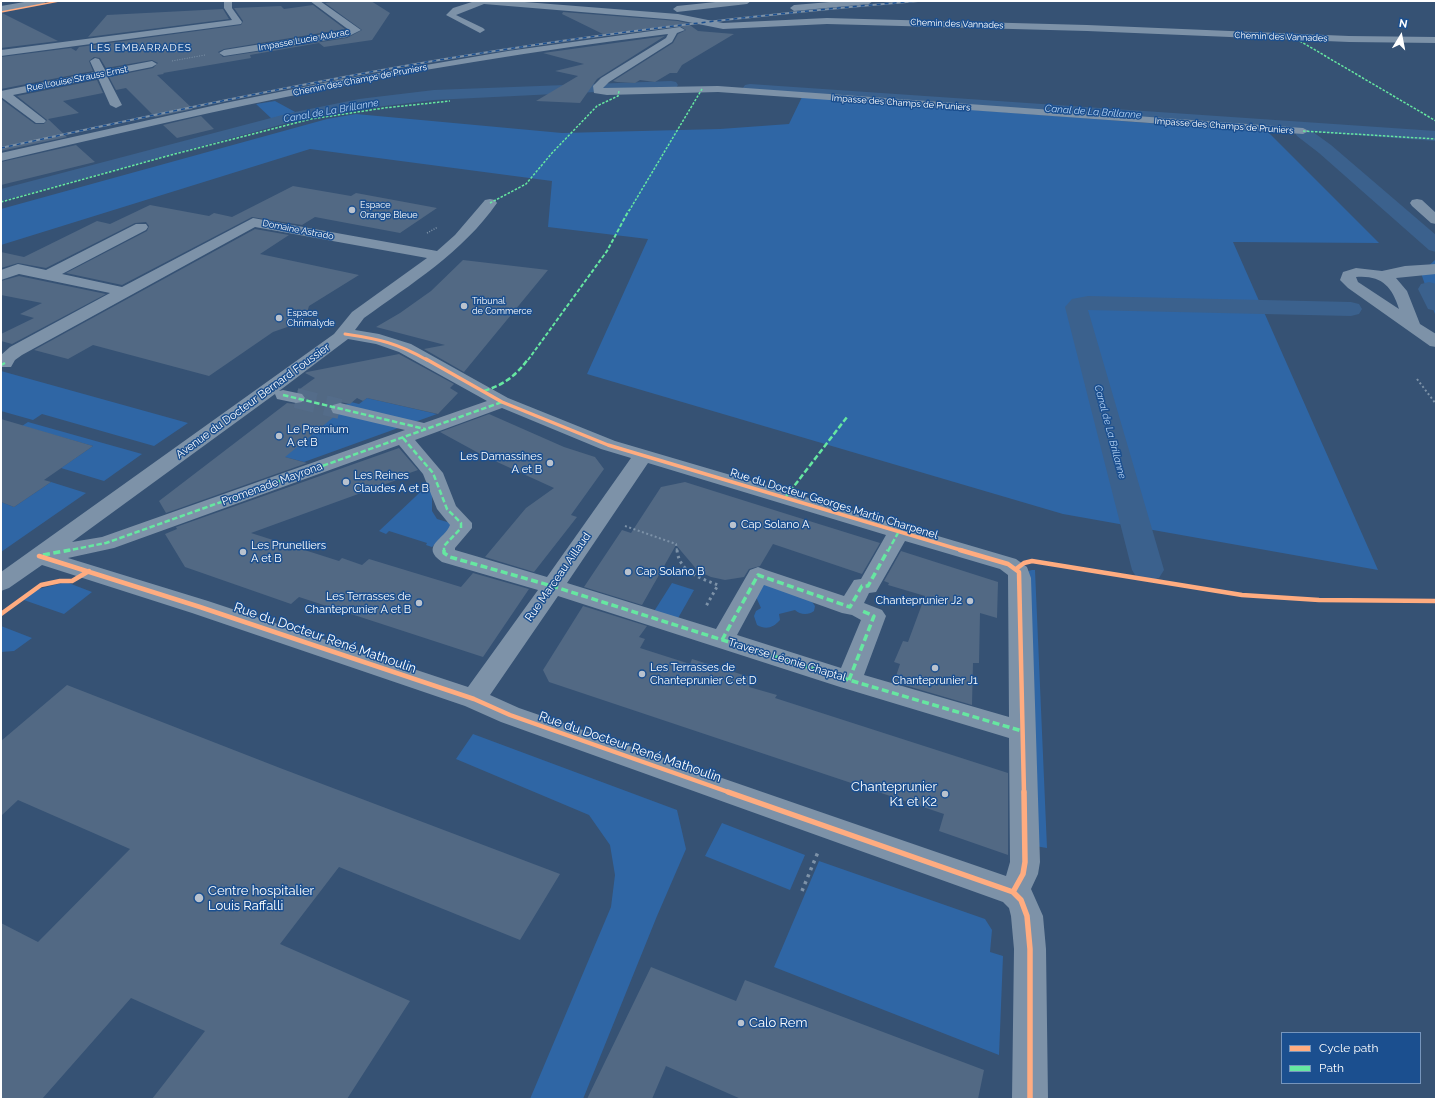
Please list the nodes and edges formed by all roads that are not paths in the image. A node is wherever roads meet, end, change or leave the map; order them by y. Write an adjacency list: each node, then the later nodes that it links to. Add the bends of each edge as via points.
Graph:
1 (43, 1): 10 (street)
2 (228, 1): 19 (street, via 228,8 238,22)
3 (314, 1): 20 (street, Impasse Lucie Aubrac, via 356,30 347,34)
4 (480, 1): 5 (street, Chemin des Vannades)
5 (484, 1): 9 (street, Chemin des Vannades); 16 (street, via 456,10 450,15)
6 (538, 1): 9 (street)
7 (747, 1): 13 (street, via 670,10)
8 (869, 1): 11 (street)
9 (524, 4): 13 (street, Chemin des Vannades)
10 (1, 9)
11 (784, 9)
12 (715, 15): 14 (street, via 696,16)
13 (657, 16): 14 (street, Chemin des Vannades)
14 (690, 19): 15 (street, Chemin des Vannades)
15 (723, 26): 17 (street, Chemin des Champs de Pruniers); 18 (street, Chemin des Vannades, via 827,21)
16 (480, 30)
17 (672, 31): 27 (street, Impasse des Champs de Pruniers, via 673,35 669,40 598,88 607,92 718,90); 28 (street, Chemin des Champs de Pruniers, via 495,56 337,84 224,106)
18 (1436, 40)
19 (1, 53)
20 (224, 53)
21 (94, 60): 23 (street)
22 (152, 64): 23 (street, Rue Louise Strauss Ernst)
23 (102, 73): 24 (street, Rue Louise Strauss Ernst); 25 (street)
24 (2, 93): 26 (street)
25 (116, 105)
26 (40, 121)
27 (1303, 131)
28 (1, 156)
29 (490, 203): 33 (street, Avenue du Docteur Bernard Foussier, via 460,238)
30 (1417, 203): 31 (street)
31 (1436, 220)
32 (141, 227): 36 (street)
33 (440, 256): 38 (street, Domaine Astrado, via 253,222); 40 (street, Avenue du Docteur Bernard Foussier, via 362,312)
34 (1436, 269): 37 (street, via 1405,271)
35 (1, 275): 36 (street, via 18,269)
36 (48, 275): 38 (street)
37 (1382, 276): 39 (street, via 1398,286); 39 (street, via 1359,272 1351,273 1347,277 1352,285)
38 (124, 292): 42 (street, Domaine Astrado, via 16,350)
39 (1412, 324): 41 (street)
40 (345, 334): 43 (street, Rue du Docteur Georges Martin Charpenel, via 379,339 405,348); 49 (street, Avenue du Docteur Bernard Foussier)
41 (1436, 342)
42 (5, 363)
43 (502, 402): 45 (street, Promenade Mayrona); 47 (street, Rue du Docteur Georges Martin Charpenel, via 588,438)
44 (340, 409): 45 (street)
45 (425, 429): 46 (street, Promenade Mayrona)
46 (403, 438): 49 (street, Promenade Mayrona, via 106,543); 51 (street, Traverse Léonie Chaptal, via 433,473 447,509 461,523 461,528 444,546 444,553 450,557)
47 (643, 456): 48 (street, Rue du Docteur Georges Martin Charpenel); 51 (street, Rue Marceau Aillaud)
48 (898, 533): 53 (street, via 868,586 862,586 850,607 758,575); 56 (street, Rue du Docteur Georges Martin Charpenel, via 1008,564 1019,572)
49 (39, 556): 50 (street, Avenue du Docteur Bernard Foussier); 55 (street, Rue du Docteur René Mathoulin)
50 (1, 583)
51 (552, 586): 53 (street, Traverse Léonie Chaptal); 55 (street, Rue Marceau Aillaud)
52 (862, 612): 54 (street, via 874,616)
53 (722, 640): 54 (street, Traverse Léonie Chaptal)
54 (850, 680): 56 (street, Traverse Léonie Chaptal)
55 (474, 699): 57 (street, Rue du Docteur René Mathoulin, via 510,715)
56 (1022, 731): 57 (street, Rue du Docteur Georges Martin Charpenel, via 1025,862 1023,874)
57 (1013, 892): 58 (street, via 1021,900 1027,916 1030,949)
58 (1030, 1099)

